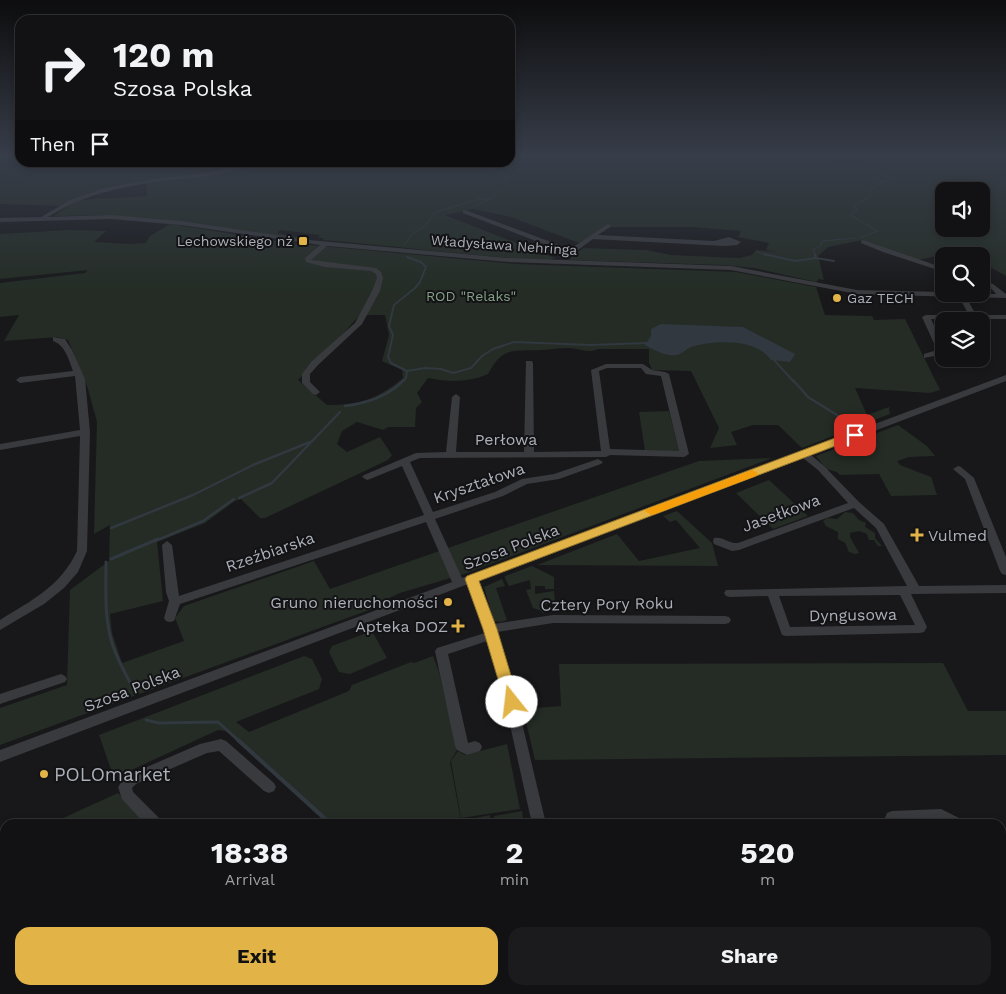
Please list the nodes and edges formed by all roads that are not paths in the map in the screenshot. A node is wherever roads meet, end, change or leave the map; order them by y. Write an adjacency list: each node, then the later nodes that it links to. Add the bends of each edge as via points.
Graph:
1 (74, 201): 3 (street)
2 (465, 212): 12 (street)
3 (44, 218): 4 (street, Władysława Nehringa); 9 (street, Władysława Nehringa, via 99,216 146,220)
4 (0, 220)
5 (608, 226): 6 (street)
6 (592, 236): 8 (street); 12 (street)
7 (863, 242): 14 (street)
8 (716, 243)
9 (325, 244): 10 (street, Władysława Nehringa); 11 (street)
10 (335, 245): 11 (street); 13 (street, Władysława Nehringa)
11 (318, 250): 30 (street, via 307,259 312,263 370,268 380,278 376,291 353,329 306,374 306,383)
12 (571, 252): 13 (street)
13 (562, 262): 16 (street, Władysława Nehringa, via 725,268 760,272 851,292)
14 (935, 267)
15 (990, 286): 18 (street)
16 (935, 295)
17 (990, 296): 18 (street, Władysława Nehringa)
18 (1005, 296)
19 (935, 317): 22 (street, via 926,317)
20 (1006, 317): 21 (street)
21 (990, 318)
22 (935, 335)
23 (56, 339): 27 (street, via 62,341)
24 (935, 354): 25 (street)
25 (927, 356)
26 (529, 363): 36 (street)
27 (79, 373): 28 (street); 32 (street)
28 (20, 380)
29 (1004, 381): 37 (street, Szosa Polska)
30 (316, 392)
31 (456, 398): 35 (street)
32 (85, 432): 33 (street); 56 (street, via 83,546 79,560 55,590)
33 (0, 447)
34 (606, 452): 34 (street, Perłowa, via 684,454 666,374 649,372 643,366 606,366 596,370); 36 (street, Perłowa)
35 (451, 454): 36 (street, Perłowa); 38 (street, Perłowa, via 411,456)
36 (529, 454)
37 (804, 454): 42 (street, Jasełkowa); 47 (street, Szosa Polska)
38 (405, 461): 41 (street, Perłowa); 43 (street)
39 (598, 462): 43 (street, Kryształowa, via 556,477 525,481 499,494)
40 (958, 469): 46 (street, via 969,478)
41 (366, 477)
42 (855, 504): 44 (street, Jasełkowa, via 739,546 732,547); 50 (street, Jasełkowa, via 880,526)
43 (428, 516): 48 (street); 53 (street, Rzeźbiarska)
44 (718, 541)
45 (167, 545): 53 (street)
46 (1006, 571)
47 (472, 579): 48 (street, Szosa Polska); 57 (street)
48 (459, 584): 61 (street, Szosa Polska)
49 (1006, 589): 50 (street, Dyngusowa)
50 (909, 590): 51 (street, Dyngusowa); 51 (street, Dyngusowa, via 920,629 786,632)
51 (772, 592): 52 (street, Dyngusowa)
52 (730, 593)
53 (175, 601): 54 (street)
54 (170, 618)
55 (724, 620): 57 (street, Cztery Pory Roku, via 546,620)
56 (0, 626)
57 (491, 632): 60 (street, Cztery Pory Roku, via 440,651 462,746 467,749); 65 (street, via 515,715)
58 (62, 679): 59 (street)
59 (0, 699)
60 (475, 747)
61 (0, 756)
62 (269, 787): 64 (street, via 221,746 205,748 131,780 125,787 127,795)
63 (892, 818): 66 (street, via 941,816)
64 (150, 819)
65 (538, 819)
66 (947, 819)

